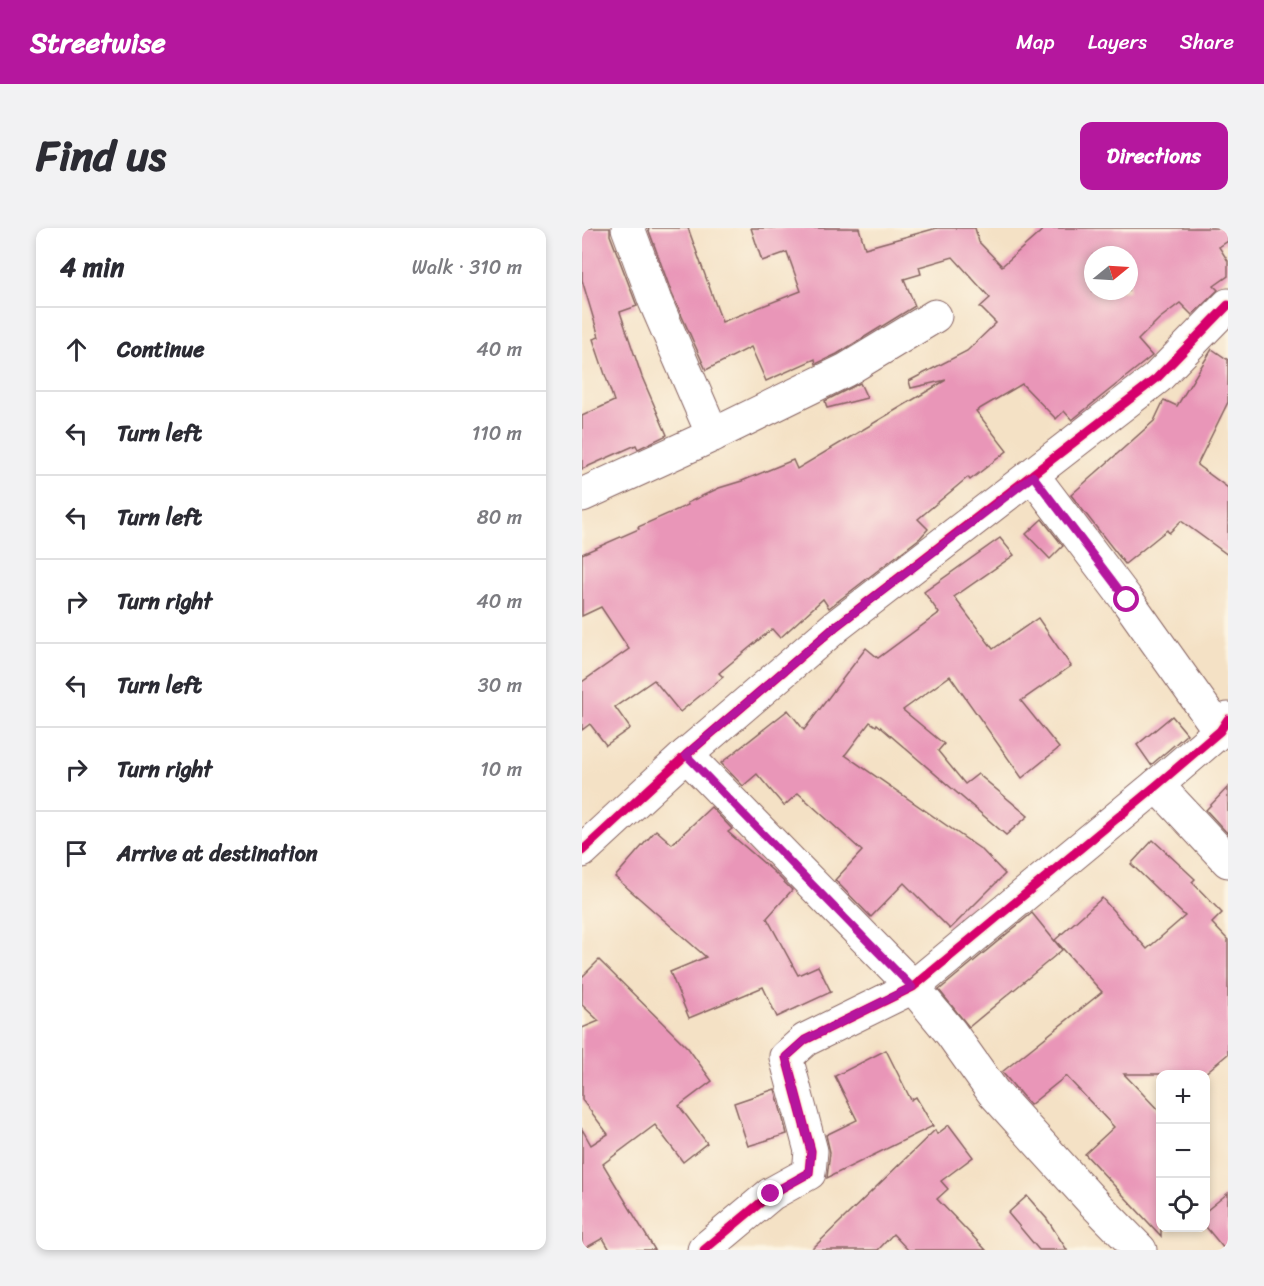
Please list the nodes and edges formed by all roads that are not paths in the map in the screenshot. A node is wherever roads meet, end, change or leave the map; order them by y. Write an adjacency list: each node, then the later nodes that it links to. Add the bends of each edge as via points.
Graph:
1 (628, 228): 4 (street)
2 (1228, 305): 5 (street, via 1157,378)
3 (935, 316): 4 (street, via 846,370)
4 (713, 435): 6 (street)
5 (1033, 476): 7 (street); 8 (street, via 835,627)
6 (582, 495)
7 (1224, 725): 9 (street)
8 (686, 755): 10 (street); 12 (street)
9 (1157, 785): 11 (street); 12 (street)
10 (582, 851)
11 (1228, 861)
12 (912, 987): 13 (street, via 805,1040 786,1057 811,1151 809,1173 771,1194); 14 (street, via 993,1092)
13 (705, 1250)
14 (1140, 1250)

